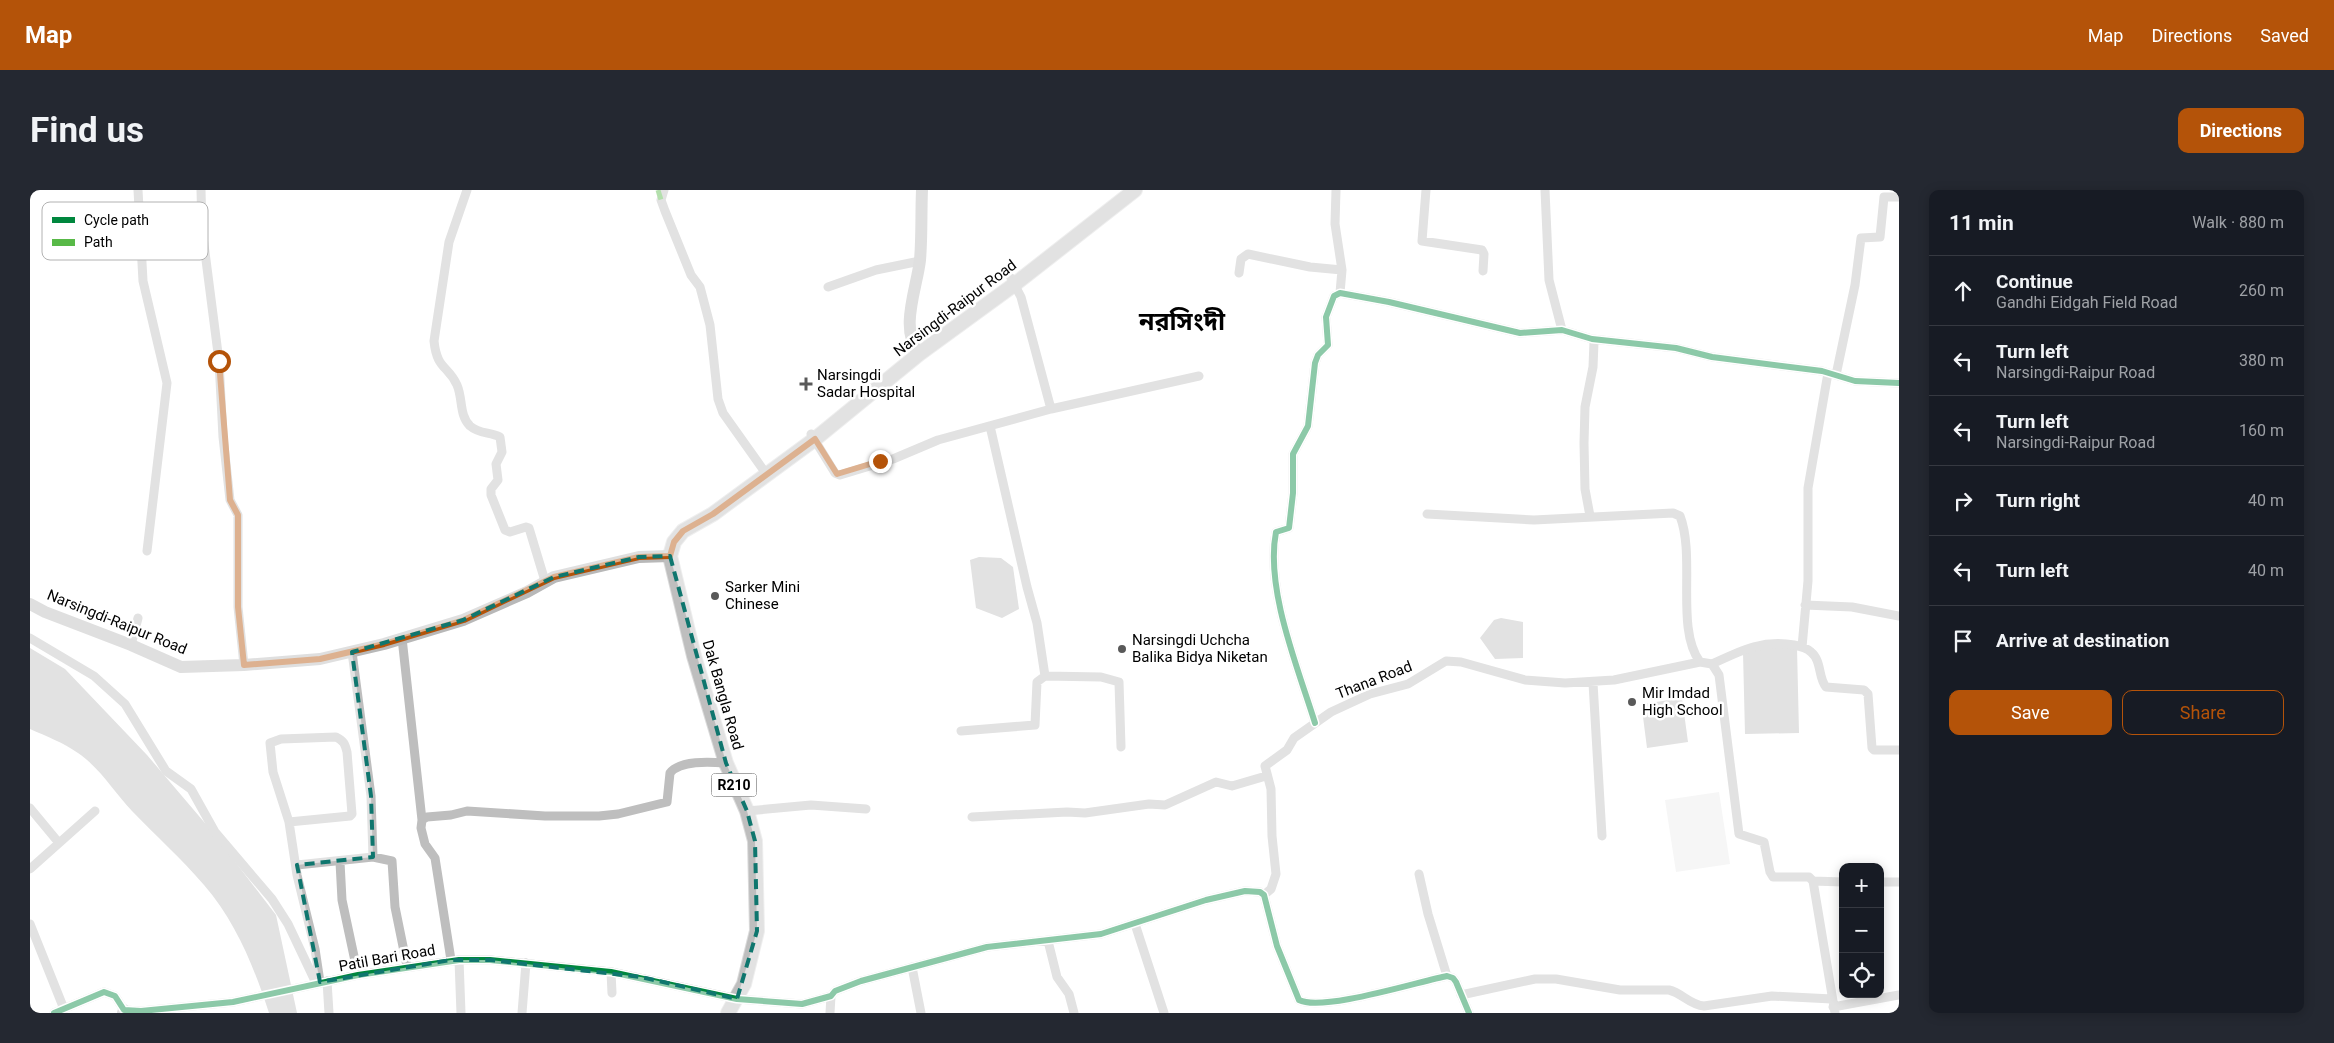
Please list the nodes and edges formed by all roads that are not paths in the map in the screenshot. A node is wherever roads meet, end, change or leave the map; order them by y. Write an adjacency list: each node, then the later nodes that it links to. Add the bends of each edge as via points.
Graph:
1 (467, 190): 35 (street, via 449,242 434,341 436,353 441,366 457,385 463,417 478,431 500,437 502,452 496,464 498,480 491,489 491,495 506,530 530,528)
2 (658, 190): 11 (street)
3 (664, 190): 11 (street)
4 (922, 190): 14 (street)
5 (1122, 190): 18 (main road, Narsingdi-Raipur Road)
6 (1136, 190): 18 (main road, Narsingdi-Raipur Road)
7 (1336, 190): 15 (street, via 1335,224)
8 (1426, 190): 16 (street, via 1422,241 1482,250)
9 (1545, 190): 21 (street, via 1550,280)
10 (1899, 197): 24 (street, via 1884,198 1880,237 1861,238 1855,285)
11 (662, 200): 30 (street, via 702,297 710,325 718,399 723,413)
12 (142, 260): 33 (street, via 143,281 166,383)
13 (206, 260): 47 (street, via 219,361 230,500 238,515 238,607)
14 (920, 261): 19 (street, via 876,270); 23 (street, via 911,320 911,338)
15 (1342, 270): 17 (street, via 1248,254 1241,259); 20 (street)
16 (1483, 271)
17 (1239, 273)
18 (1013, 281): 23 (main road, Narsingdi-Raipur Road); 27 (street)
19 (828, 287)
20 (1340, 293): 21 (street, via 1520,333); 50 (street, via 1334,296 1326,317 1328,345 1318,355 1315,364 1308,426 1293,454 1289,528 1276,532 1274,543 1278,600)
21 (1562, 330): 22 (street)
22 (1592, 339): 24 (street, via 1676,348 1712,357); 32 (street, via 1593,367 1585,407 1584,443 1585,489)
23 (917, 352): 29 (main road, Narsingdi-Raipur Road)
24 (1832, 374): 26 (street, via 1855,381); 37 (street, via 1808,488)
25 (1199, 376): 27 (street)
26 (1899, 383)
27 (1051, 409): 28 (street)
28 (990, 426): 29 (street, via 938,440 893,459 840,475 835,473); 48 (street, via 1037,623)
29 (813, 436): 30 (main road, Narsingdi-Raipur Road)
30 (765, 472): 34 (main road, Narsingdi-Raipur Road, via 707,518 683,531 674,542)
31 (1427, 514): 32 (street, via 1534,520)
32 (1590, 516): 45 (street, via 1673,513 1680,516 1686,542 1689,626 1694,652)
33 (147, 552)
34 (670, 556): 35 (street, Narsingdi-Raipur Road, via 639,557 564,574); 54 (main road, Dak Bangla Road / R210, via 694,656)
35 (545, 582): 41 (street, Narsingdi-Raipur Road, via 464,620)
36 (30, 604): 42 (street, Narsingdi-Raipur Road)
37 (1805, 605): 38 (street, via 1852,607); 43 (street)
38 (1899, 616)
39 (138, 618): 42 (street)
40 (30, 638): 85 (street, via 94,676 125,704 166,771 192,789 215,832 272,899)
41 (402, 638): 44 (street, Narsingdi-Raipur Road); 61 (street)
42 (131, 644): 47 (street, Narsingdi-Raipur Road, via 181,667)
43 (1802, 647): 46 (street, via 1777,643 1752,645); 53 (street, via 1812,652 1824,686 1864,690 1868,694 1872,748)
44 (352, 652): 47 (street, Narsingdi-Raipur Road, via 320,659); 65 (street, via 371,796)
45 (1700, 662): 46 (street); 49 (street, Thana Road)
46 (1712, 664): 70 (street, via 1720,674 1725,705 1739,834 1764,842 1773,877 1809,877)
47 (244, 665)
48 (1045, 676): 51 (street, via 1037,682 1035,725); 52 (street, via 1101,677 1119,682)
49 (1593, 683): 50 (street, Thana Road, via 1525,680 1461,662 1446,661 1408,684 1370,694); 63 (street)
50 (1315, 723): 55 (street, Thana Road, via 1294,738 1280,757 1265,766)
51 (960, 731)
52 (1121, 747)
53 (1899, 750)
54 (726, 763): 58 (main road, Dak Bangla Road / R210); 61 (street, via 678,766 670,773 667,802 618,814 546,816 467,811)
55 (1266, 776): 60 (street, via 1232,786 1216,782 1165,805 1149,804 1085,814); 74 (street, via 1271,789 1276,874)
56 (30, 808): 64 (street)
57 (866, 809): 58 (street, via 811,805)
58 (747, 810): 90 (main road, Dak Bangla Road / R210, via 756,852 757,931)
59 (95, 811): 64 (street)
60 (972, 817)
61 (422, 820): 78 (street, via 425,844 435,858)
62 (289, 822): 62 (street, via 352,814 347,752 341,739 281,739 270,743 278,791); 67 (street)
63 (1602, 836)
64 (59, 843): 68 (street)
65 (373, 857): 66 (street); 80 (street, via 390,860 394,865 395,907)
66 (340, 862): 67 (street); 83 (street, via 342,900)
67 (297, 865): 85 (street)
68 (30, 869)
69 (1420, 874): 84 (street, via 1428,914)
70 (1813, 881): 71 (street); 92 (street)
71 (1839, 882)
72 (1884, 882): 73 (street)
73 (1899, 882)
74 (1264, 895): 76 (street, Patil Bari Road, via 1246,891 1206,900); 91 (street, via 1277,946)
75 (30, 924): 93 (street)
76 (1135, 924): 77 (street, Patil Bari Road, via 1101,934); 103 (street)
77 (1048, 941): 81 (street, Patil Bari Road, via 987,946); 102 (street, via 1056,977 1069,994)
78 (455, 960): 79 (street, Patil Bari Road); 80 (street, Patil Bari Road); 97 (street)
79 (526, 963): 82 (street, Patil Bari Road); 98 (street)
80 (407, 966): 83 (street, Patil Bari Road)
81 (912, 967): 88 (street, Patil Bari Road, via 847,986); 101 (street)
82 (611, 972): 86 (street); 90 (street, Patil Bari Road)
83 (358, 975): 85 (street, Patil Bari Road)
84 (1447, 976): 89 (street, via 1452,978); 91 (street, via 1338,1001 1310,1003)
85 (319, 983): 94 (street, Patil Bari Road, via 233,1002); 96 (street)
86 (612, 993)
87 (1899, 995): 92 (street)
88 (831, 996): 90 (street, Patil Bari Road, via 794,1004); 100 (street)
89 (1461, 996): 92 (street, via 1535,979 1556,979 1607,989 1670,990 1704,1006 1772,996); 105 (street)
90 (737, 999): 99 (main road, Dak Bangla Road / R210)
91 (1299, 1000): 104 (street)
92 (1833, 1006)
93 (64, 1009): 94 (street, Patil Bari Road, via 104,992 116,996); 95 (street, Patil Bari Road)
94 (124, 1011)
95 (54, 1013)
96 (329, 1013)
97 (461, 1013)
98 (522, 1013)
99 (728, 1013)
100 (830, 1013)
101 (922, 1013)
102 (1074, 1013)
103 (1164, 1013)
104 (1306, 1013)
105 (1469, 1013)

